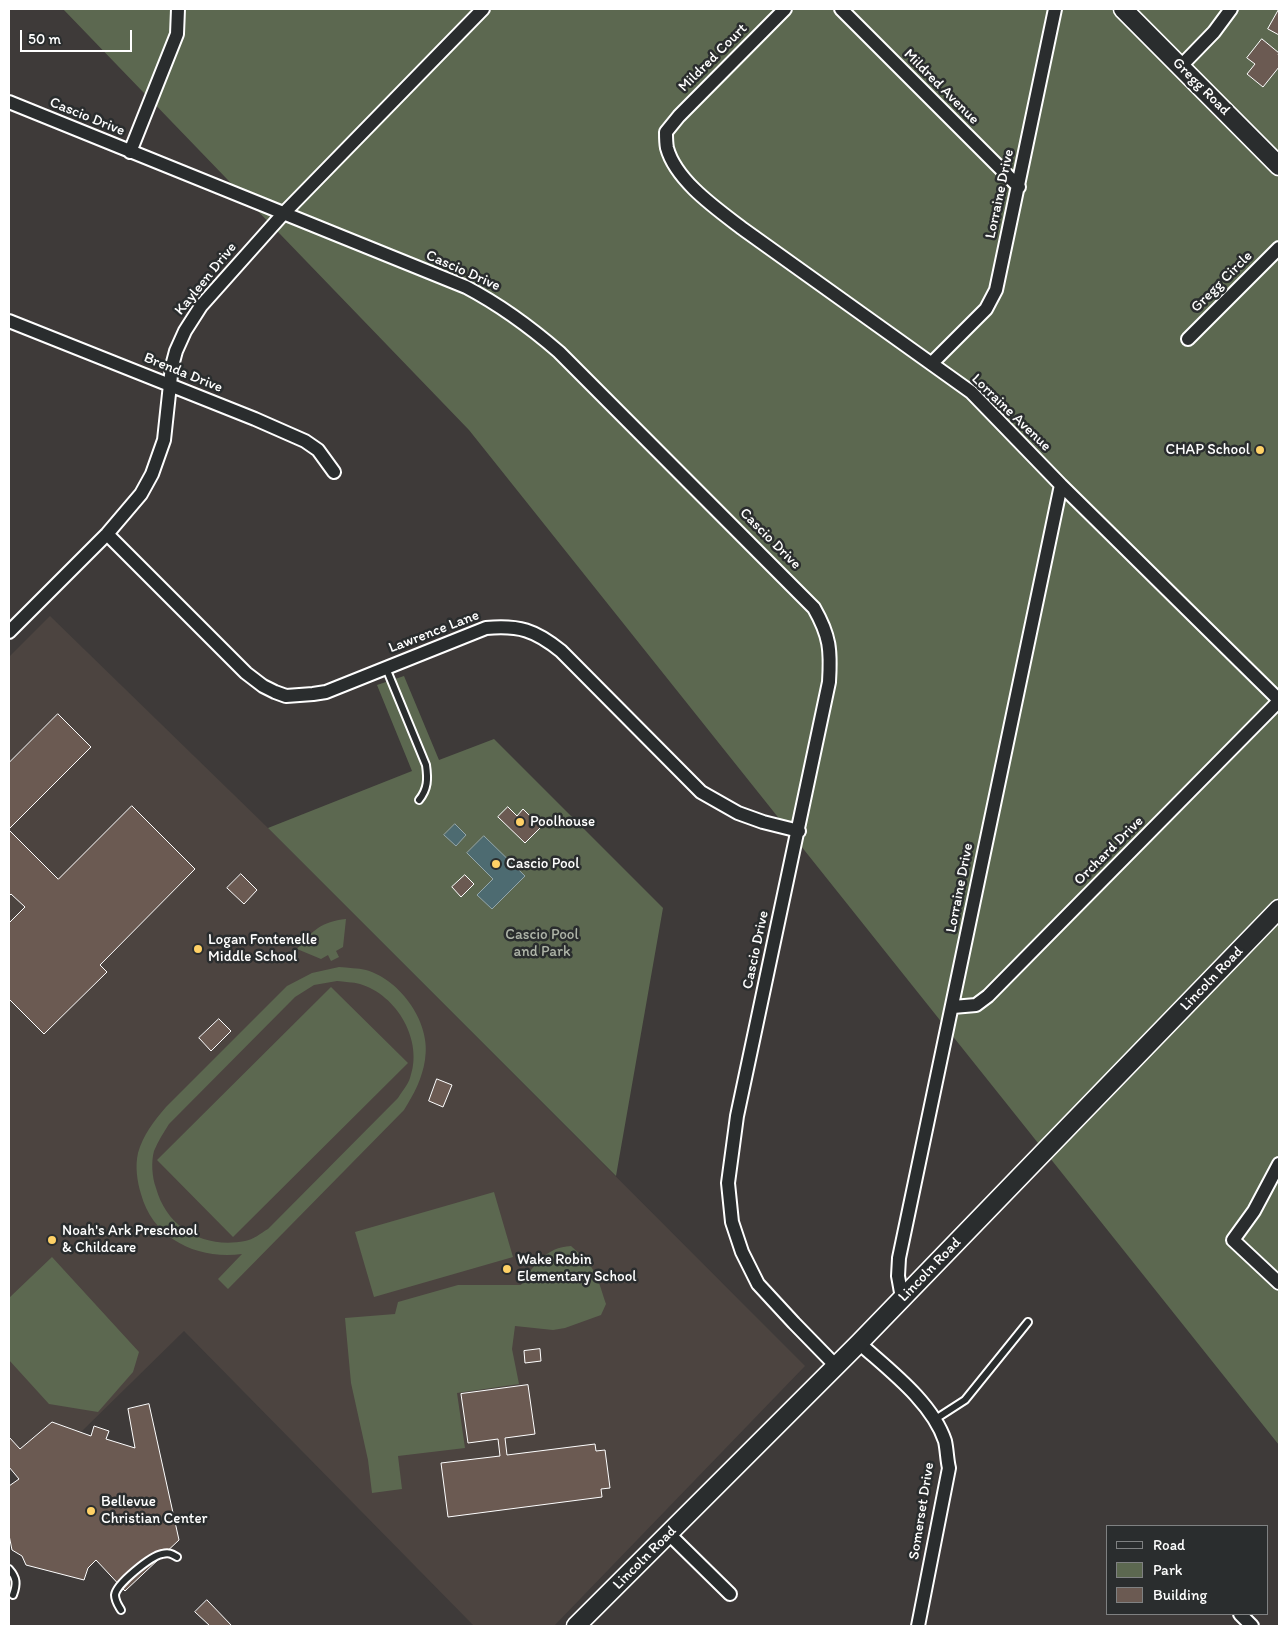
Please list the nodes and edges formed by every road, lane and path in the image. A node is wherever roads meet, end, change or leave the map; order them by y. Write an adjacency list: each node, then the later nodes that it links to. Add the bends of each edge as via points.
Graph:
1 (178, 9): 11 (street, via 178,34)
2 (484, 9): 14 (street, Kayleen Drive)
3 (785, 9): 10 (street, Mildred Court)
4 (841, 9): 13 (street, Mildred Avenue)
5 (1055, 9): 13 (street, Lorraine Drive)
6 (1123, 9): 8 (main road, Gregg Road)
7 (1231, 9): 8 (street)
8 (1181, 66): 12 (main road, Gregg Road)
9 (9, 102): 11 (street, Cascio Drive)
10 (666, 132): 18 (street, Lorraine Avenue, via 666,146 682,176 719,210 870,322)
11 (130, 152): 14 (street, Cascio Drive)
12 (1279, 166)
13 (1019, 187): 18 (street, Lorraine Drive, via 996,290 986,309)
14 (283, 214): 19 (street, Kayleen Drive, via 191,320 176,351); 27 (street, Cascio Drive, via 466,287 516,316 559,352 814,608 830,645 829,682)
15 (1279, 248): 17 (street, Gregg Circle)
16 (9, 321): 19 (street, Brenda Drive)
17 (1188, 339)
18 (932, 363): 21 (street, Lorraine Avenue, via 971,392)
19 (170, 386): 20 (street, Brenda Drive, via 305,441 318,450); 22 (street, Kayleen Drive, via 164,440 152,474 135,502)
20 (334, 472)
21 (1061, 485): 25 (street, Lorraine Avenue); 29 (street, Lorraine Drive)
22 (107, 534): 23 (street, Kayleen Drive); 24 (street, Lawrence Lane, via 246,673 274,692 286,696 313,694 343,686)
23 (9, 632)
24 (386, 668): 26 (lane, via 426,765 428,777 425,792); 27 (street, Lawrence Lane, via 486,628 510,627 537,634 561,651 701,792 738,813)
25 (1279, 700): 29 (street, Orchard Drive, via 988,996 976,1005)
26 (419, 800)
27 (798, 831): 35 (street, Cascio Drive, via 737,1116 728,1183 732,1222 758,1284)
28 (1279, 910): 32 (main road, Lincoln Road)
29 (953, 1007): 32 (street, Lorraine Drive, via 899,1258)
30 (1279, 1164): 31 (street, via 1233,1240)
31 (1279, 1283)
32 (902, 1298): 34 (main road, Lincoln Road)
33 (1028, 1322): 36 (lane, via 965,1400)
34 (859, 1343): 35 (main road, Lincoln Road); 36 (street, Somerset Drive, via 916,1396)
35 (836, 1366): 37 (main road, Lincoln Road)
36 (934, 1420): 45 (street, Somerset Drive, via 945,1442 948,1468)
37 (669, 1534): 40 (street); 44 (main road, Lincoln Road)
38 (177, 1557): 42 (lane, via 163,1553 146,1561 117,1588 116,1601)
39 (9, 1569): 41 (lane, via 16,1579)
40 (730, 1594)
41 (13, 1595)
42 (121, 1610)
43 (1241, 1615): 46 (street)
44 (576, 1626)
45 (918, 1626)
46 (1252, 1626)

